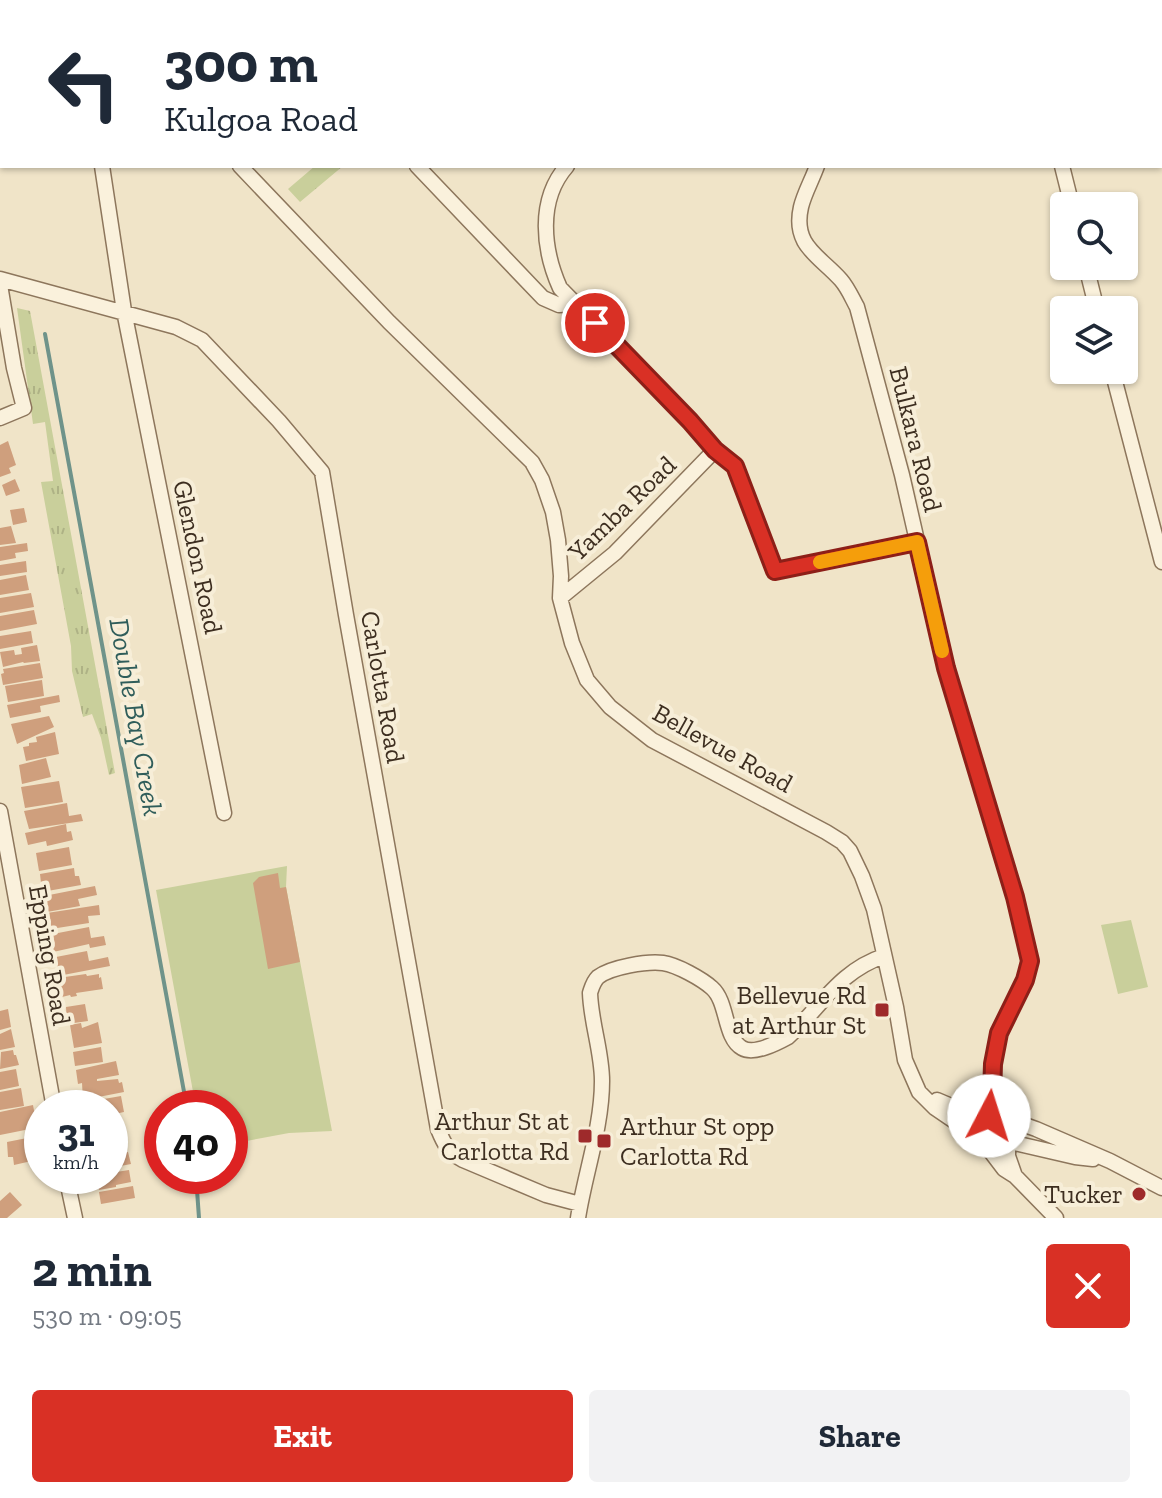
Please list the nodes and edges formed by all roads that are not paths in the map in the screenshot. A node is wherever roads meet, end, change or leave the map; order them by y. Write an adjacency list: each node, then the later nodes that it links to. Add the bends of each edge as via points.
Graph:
1 (102, 168): 11 (street, Glendon Road)
2 (242, 168): 17 (street, Bellevue Road, via 532,462 553,512)
3 (419, 168): 10 (street, via 543,298)
4 (565, 168): 10 (street, via 550,199 545,237 551,268)
5 (816, 168): 15 (street, Bulkara Road, via 801,207 799,230 807,248 844,283 857,307)
6 (1062, 168): 7 (street)
7 (1068, 192)
8 (0, 279): 11 (street, Carlotta Road)
9 (0, 285): 13 (street, via 24,408)
10 (575, 304): 14 (street)
11 (124, 311): 19 (street, Glendon Road); 30 (street, Carlotta Road, via 202,340 322,472 438,1129 450,1153)
12 (1116, 384): 16 (street)
13 (0, 418)
14 (715, 450): 15 (street, via 735,466 775,571); 17 (street, Yamba Road, via 615,553)
15 (917, 542): 23 (street, Bulkara Road, via 946,668 1030,961 999,1033 992,1095)
16 (1162, 562)
17 (560, 598): 20 (street, Bellevue Road, via 587,680 610,707 652,740 842,842 862,876)
18 (0, 811): 21 (street, Epping Road)
19 (224, 813)
20 (884, 956): 22 (street, Bellevue Road, via 905,1060); 30 (street, via 848,974 788,1037 750,1050 735,1041 713,989 673,965 644,963 601,975 590,993 602,1089)
21 (51, 1090)
22 (919, 1092): 23 (street, via 957,1109); 24 (street, Bellevue Road)
23 (997, 1117): 24 (street, via 980,1128); 25 (street, via 1014,1130); 26 (street)
24 (984, 1142): 25 (street, via 997,1148); 27 (street, Bellevue Road)
25 (1009, 1143): 26 (street); 27 (street)
26 (1110, 1161): 28 (street)
27 (1015, 1176): 32 (street, Bellevue Road)
28 (1162, 1188)
29 (70, 1194): 31 (street)
30 (579, 1211)
31 (75, 1218)
32 (1056, 1218)

